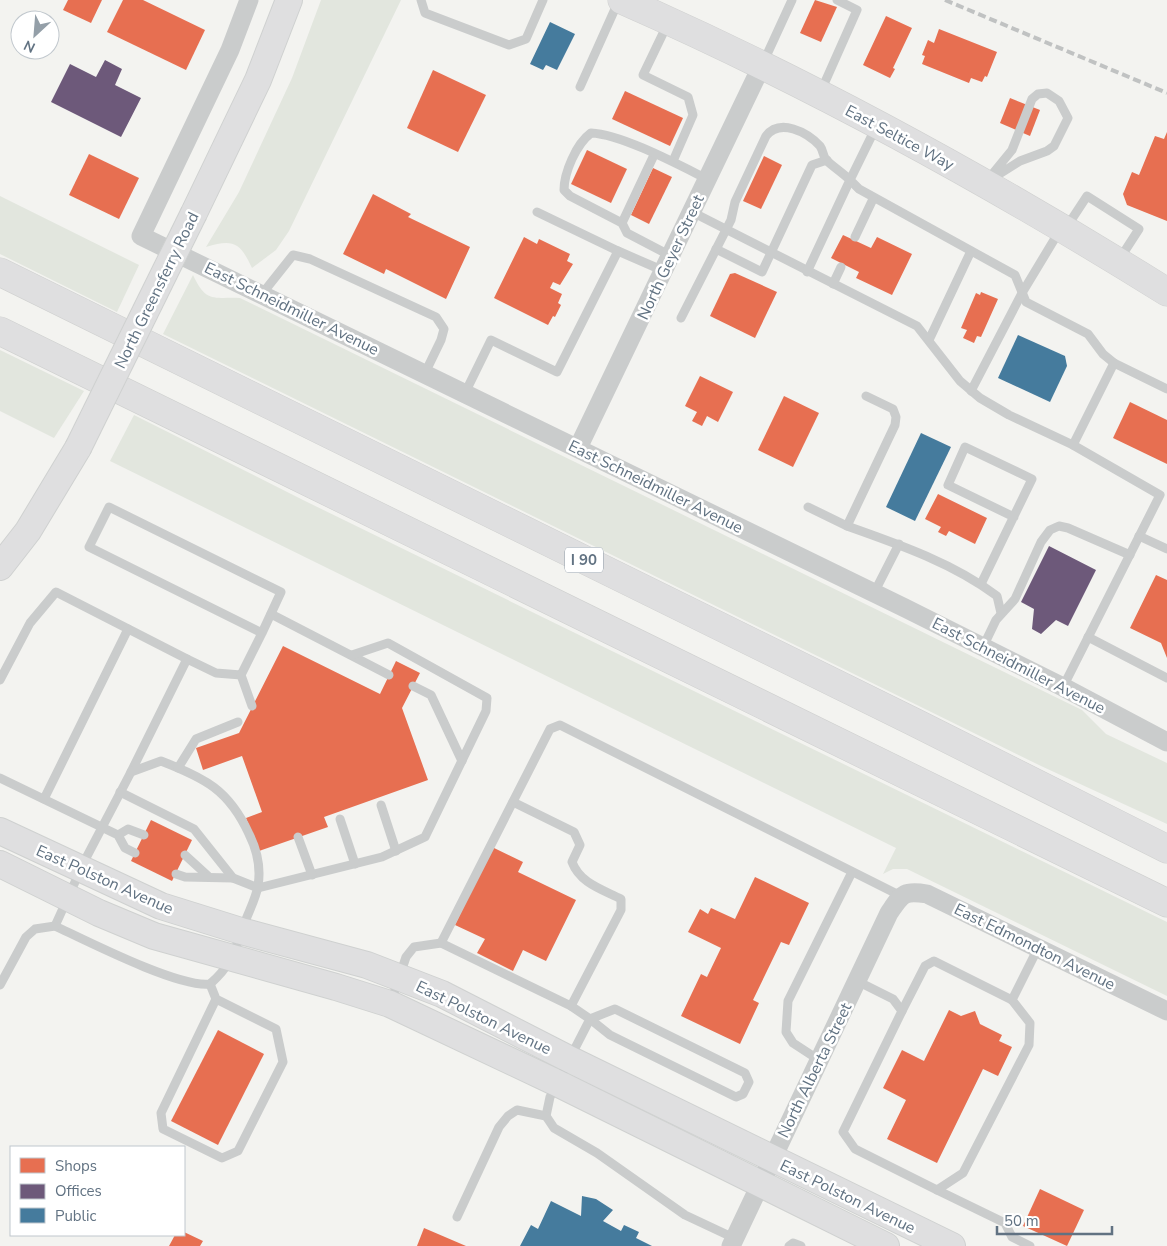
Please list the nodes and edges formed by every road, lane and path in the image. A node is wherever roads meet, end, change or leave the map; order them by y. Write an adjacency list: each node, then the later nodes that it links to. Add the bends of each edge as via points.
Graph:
1 (249, 0): 38 (street, East Schneidmiller Avenue, via 230,50 141,236)
2 (289, 0): 58 (street, North Greensferry Road, bridge, via 261,73 78,448 28,531)
3 (421, 0): 4 (lane, via 425,13 509,45 526,39)
4 (543, 0)
5 (621, 0): 8 (main road, East Seltice Way); 10 (lane)
6 (792, 0): 9 (lane)
7 (837, 0): 11 (lane, via 858,10)
8 (669, 21): 9 (main road, East Seltice Way); 15 (lane, via 643,75 688,96 693,115)
9 (762, 65): 11 (main road, East Seltice Way); 16 (street, North Geyer Street)
10 (580, 87)
11 (820, 94): 12 (main road, East Seltice Way)
12 (877, 125): 17 (lane); 18 (main road, East Seltice Way)
13 (654, 155): 15 (lane); 22 (lane); 22 (lane, via 608,135 591,133 577,151 564,180 564,190)
14 (827, 160): 17 (lane); 24 (lane, via 822,148 806,136 786,126 771,130 735,202); 29 (lane, via 812,165)
15 (673, 161): 16 (lane)
16 (707, 179): 21 (street, North Geyer Street)
17 (850, 180): 19 (lane); 34 (lane)
18 (985, 183): 18 (lane, via 1020,161 1054,146 1068,118 1059,101 1047,93 1032,99 1012,150); 23 (main road, East Seltice Way)
19 (873, 199): 25 (lane); 28 (lane)
20 (537, 212): 27 (lane)
21 (692, 212): 24 (lane); 31 (street, North Geyer Street)
22 (622, 223): 31 (lane, via 626,233)
23 (1063, 229): 30 (main road, East Seltice Way); 30 (lane, via 1087,196 1139,229); 37 (lane)
24 (725, 230): 26 (lane); 29 (lane)
25 (855, 237)
26 (716, 249): 29 (lane, via 762,272); 39 (lane)
27 (618, 251): 31 (lane); 46 (lane, via 557,372 491,340)
28 (971, 251): 37 (lane, via 1015,275); 41 (lane)
29 (771, 253): 34 (lane)
30 (1118, 262): 36 (main road, East Seltice Way)
31 (668, 263): 49 (street, North Geyer Street)
32 (841, 267): 35 (lane)
33 (0, 272): 86 (main road, I 90)
34 (807, 272): 35 (lane)
35 (833, 284): 41 (lane, via 917,326)
36 (1167, 292)
37 (1022, 293): 42 (lane, via 1026,302 1088,334); 45 (lane)
38 (262, 294): 43 (street, East Schneidmiller Avenue); 43 (lane, via 293,255 310,259 436,317 444,329)
39 (681, 318)
40 (0, 331): 109 (main road)
41 (929, 340): 45 (lane, via 960,381)
42 (1114, 363): 44 (lane); 48 (lane)
43 (425, 373): 46 (street, East Schneidmiller Avenue)
44 (1167, 389)
45 (971, 390): 48 (lane, via 1009,414)
46 (465, 393): 49 (street, East Schneidmiller Avenue)
47 (866, 396): 53 (lane, via 893,409 895,425)
48 (1073, 445): 50 (lane)
49 (578, 448): 60 (street, East Schneidmiller Avenue)
50 (1163, 494): 54 (lane)
51 (808, 507): 53 (lane)
52 (1014, 517): 52 (lane, via 1032,478 965,448 948,485); 59 (lane)
53 (847, 526): 55 (lane)
54 (1140, 536): 56 (lane); 57 (lane)
55 (899, 544): 59 (lane); 60 (lane)
56 (1167, 549)
57 (1130, 555): 61 (lane, via 1068,528 1059,526 1050,530 1040,542 1014,599); 65 (lane)
58 (0, 567)
59 (981, 584): 61 (lane, via 997,596)
60 (874, 593): 66 (street, East Schneidmiller Avenue)
61 (1001, 613): 66 (lane)
62 (271, 614): 64 (lane); 64 (lane, via 281,592 109,507 89,547); 67 (lane)
63 (128, 629): 68 (lane); 72 (lane, via 56,592 30,623); 83 (lane)
64 (262, 633): 69 (lane)
65 (1088, 638): 71 (lane); 74 (lane)
66 (983, 647): 74 (street, East Schneidmiller Avenue)
67 (352, 655): 70 (lane); 78 (lane, via 388,643 487,698 486,711)
68 (187, 659): 69 (lane, via 216,673); 80 (lane)
69 (241, 675): 75 (lane)
70 (389, 675)
71 (1167, 678)
72 (0, 680)
73 (413, 686): 78 (lane, via 431,695)
74 (1063, 687): 77 (street, East Schneidmiller Avenue)
75 (252, 706)
76 (238, 722): 79 (lane, via 196,739)
77 (1167, 742)
78 (462, 761): 95 (lane, via 424,837)
79 (178, 768): 80 (lane, via 161,761); 106 (lane, via 225,795 239,811 254,844 260,870)
80 (131, 772): 82 (lane)
81 (0, 778): 83 (lane)
82 (120, 792): 88 (lane); 105 (lane, via 194,829)
83 (44, 799): 88 (lane)
84 (512, 802): 101 (lane, via 550,729 560,725); 112 (lane); 122 (lane, via 574,832 580,845 572,862 576,872 586,882 621,899 621,910)
85 (381, 805): 95 (lane)
86 (1096, 814): 93 (main road); 94 (main road, I 90)
87 (340, 819): 99 (lane)
88 (102, 828): 90 (lane); 100 (lane)
89 (0, 831): 100 (street, East Polston Avenue)
90 (118, 835): 91 (lane, via 128,830); 96 (lane, via 125,848)
91 (144, 835)
92 (298, 837): 103 (lane)
93 (1167, 844)
94 (1167, 849)
95 (396, 851): 99 (lane)
96 (135, 854)
97 (185, 855): 104 (lane)
98 (0, 864): 108 (street, East Polston Avenue)
99 (355, 864): 103 (lane)
100 (81, 870): 108 (lane); 111 (street, East Polston Avenue, via 161,906)
101 (852, 872): 107 (lane); 127 (lane, via 788,1001 786,1032 794,1043)
102 (176, 874): 104 (lane)
103 (312, 875): 106 (lane)
104 (208, 876): 105 (lane)
105 (233, 878): 106 (lane)
106 (258, 888): 111 (lane)
107 (901, 896): 113 (street, East Edmondton Avenue, via 910,891 927,894); 116 (street, North Alberta Street, via 889,913)
108 (67, 898): 110 (lane); 114 (street, East Polston Avenue, via 154,936)
109 (1167, 903)
110 (55, 926): 117 (lane, via 183,980 200,986); 118 (lane, via 35,929 26,937)
111 (241, 931): 114 (lane); 115 (street, East Polston Avenue)
112 (441, 943): 115 (lane, via 414,947 406,957); 122 (lane)
113 (1038, 948): 120 (lane); 124 (street, East Edmondton Avenue)
114 (232, 958): 117 (lane); 121 (street, East Polston Avenue)
115 (400, 976): 121 (lane); 126 (street, East Polston Avenue, via 442,994)
116 (857, 981): 123 (lane, via 893,999); 127 (street, North Alberta Street)
117 (210, 984): 119 (lane)
118 (0, 985)
119 (216, 998): 119 (lane, via 161,1113 163,1129 222,1158 238,1151 283,1062 276,1029)
120 (1012, 1000): 123 (lane, via 934,961 925,966); 132 (lane, via 1030,1023 1029,1045 964,1173)
121 (390, 1004): 128 (street, East Polston Avenue)
122 (571, 1006): 125 (lane)
123 (902, 1011): 132 (lane, via 843,1132 855,1149)
124 (1167, 1011)
125 (590, 1019): 125 (lane, via 610,1035 736,1096 744,1094 749,1082 746,1074 615,1009); 126 (lane)
126 (569, 1060): 128 (lane); 130 (street, East Polston Avenue)
127 (819, 1060): 130 (street, North Alberta Street)
128 (557, 1083): 129 (lane); 131 (street, East Polston Avenue)
129 (546, 1116): 133 (lane, via 517,1110 508,1116 499,1127); 134 (lane, via 554,1128)
130 (771, 1159): 131 (street, North Alberta Street); 138 (street, East Polston Avenue)
131 (760, 1184): 134 (street, North Alberta Street); 137 (street, East Polston Avenue)
132 (937, 1190): 139 (lane, via 1005,1223 1012,1237)
133 (457, 1216)
134 (732, 1242)
135 (789, 1246): 136 (lane, via 793,1243)
136 (801, 1246)
137 (886, 1246)
138 (952, 1246)
139 (1030, 1246)

